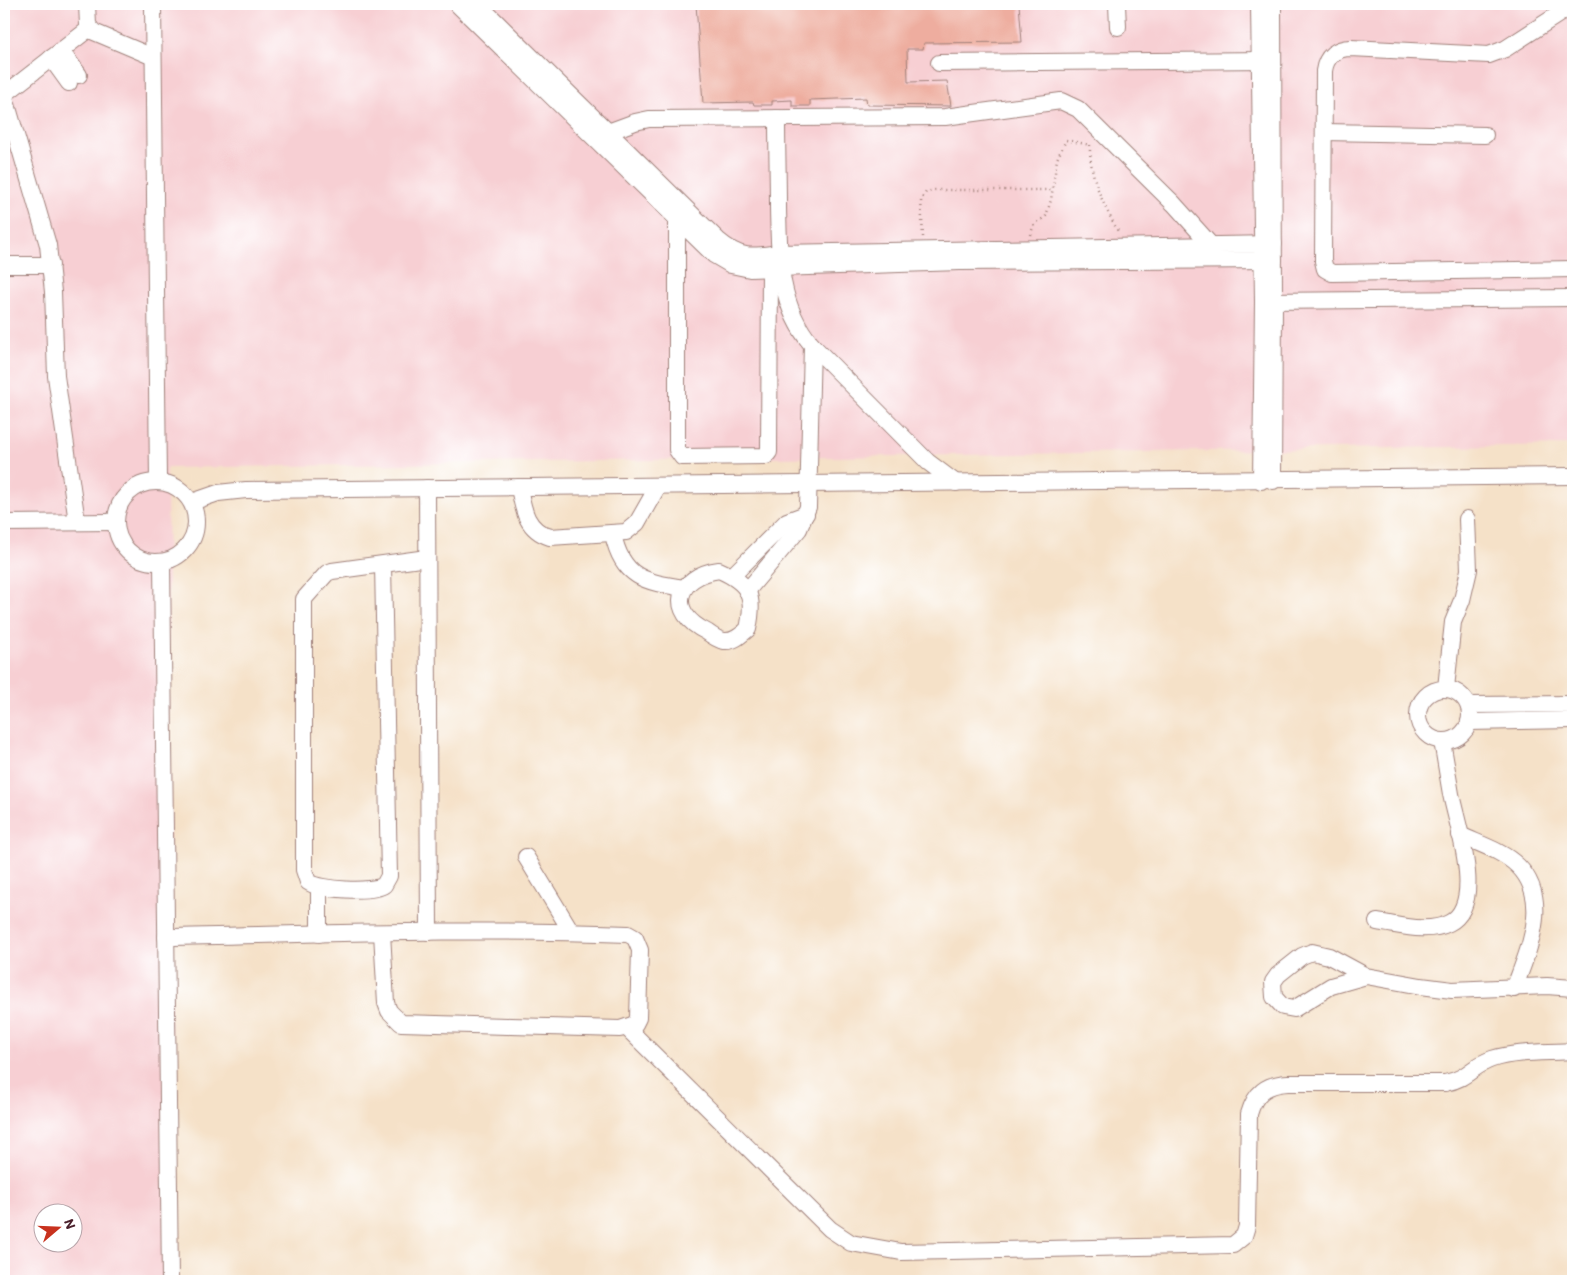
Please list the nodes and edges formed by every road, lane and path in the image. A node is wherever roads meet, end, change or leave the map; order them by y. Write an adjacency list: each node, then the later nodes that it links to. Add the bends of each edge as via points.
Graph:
1 (87, 4): 10 (street)
2 (153, 4): 12 (street)
3 (457, 4): 16 (street)
4 (478, 4): 16 (street)
5 (1117, 4): 9 (street)
6 (1259, 4): 13 (street)
7 (1272, 4): 13 (street)
8 (1573, 6): 20 (street, via 1506,49 1489,55 1340,49 1330,56 1325,65)
9 (1118, 27)
10 (90, 28): 11 (street); 12 (street, via 98,35)
11 (56, 54): 15 (street); 17 (street)
12 (153, 57): 41 (street)
13 (1266, 60): 14 (street); 30 (street)
14 (939, 63)
15 (74, 79)
16 (546, 81): 22 (street)
17 (4, 95): 33 (street, via 43,225)
18 (777, 118): 19 (street, via 964,116 1061,101 1073,105); 22 (street, via 649,119 635,122); 31 (street)
19 (1095, 126): 23 (path); 29 (street, via 1174,204)
20 (1324, 132): 21 (street); 35 (street, via 1323,265 1332,274)
21 (1485, 135)
22 (605, 139): 25 (street); 31 (street, via 725,246 750,257)
23 (1090, 145): 24 (path, via 1066,140 1057,158); 26 (path, via 1094,176 1105,208)
24 (1052, 190): 27 (path, via 1046,216 1033,226); 28 (path, via 926,192 922,200)
25 (677, 218): 31 (street, via 722,261 740,268); 31 (street, via 677,450 682,457 766,456 770,452)
26 (1127, 246): 27 (street); 29 (street)
27 (1027, 248): 28 (street)
28 (924, 250): 31 (street)
29 (1210, 252): 30 (street); 31 (street, via 960,262)
30 (1268, 252): 37 (street)
31 (777, 262): 39 (street, via 792,316)
32 (4, 265): 33 (street)
33 (51, 265): 51 (street, via 56,376)
34 (1573, 269): 35 (street)
35 (1366, 273): 38 (street)
36 (1573, 298): 38 (street)
37 (1269, 301): 38 (street); 42 (street)
38 (1366, 301)
39 (812, 345): 43 (street, via 928,462); 44 (street)
40 (1573, 476): 42 (street)
41 (158, 481): 48 (street, via 172,484); 52 (street, via 145,482 133,488 118,508)
42 (1267, 481): 43 (street)
43 (956, 483): 44 (street)
44 (809, 485): 45 (street); 49 (street)
45 (658, 486): 46 (street); 54 (street, via 637,524 626,532)
46 (519, 487): 47 (street); 54 (street, via 527,520 541,534)
47 (427, 488): 48 (street, via 246,490 218,493); 55 (street)
48 (192, 502): 56 (street, via 196,528 192,541 184,552)
49 (806, 514): 58 (street, via 787,521); 60 (street, via 799,529)
50 (1467, 519): 61 (street, via 1469,570 1453,622)
51 (77, 522): 52 (street); 53 (street)
52 (115, 522): 56 (street, via 124,547 134,556)
53 (4, 523)
54 (613, 534): 59 (street, via 616,550 632,572 647,582)
55 (427, 558): 57 (street); 71 (street)
56 (162, 562): 75 (street)
57 (383, 564): 69 (street, via 327,573 304,599 304,870 308,882); 69 (street, via 389,876 384,886 374,889)
58 (732, 576): 59 (street, via 718,570 703,572); 60 (street)
59 (684, 588): 60 (street, via 680,603 686,618 697,628 724,641 736,638 748,629 752,600)
60 (747, 591)
61 (1446, 688): 63 (street, via 1455,690); 66 (street, via 1434,689 1425,695 1417,713 1418,724 1424,733)
62 (1573, 704): 63 (street)
63 (1469, 705): 65 (street)
64 (1573, 720): 65 (street)
65 (1469, 722): 66 (street, via 1459,736)
66 (1442, 741): 67 (street)
67 (1460, 835): 70 (street, via 1468,874 1465,906 1457,918 1433,928); 78 (street, via 1504,855 1528,877 1534,896 1535,917 1532,940)
68 (526, 857): 72 (street)
69 (319, 888): 74 (street)
70 (1377, 922)
71 (429, 932): 72 (street); 73 (street)
72 (571, 932): 79 (street, via 628,934 640,944 638,1018)
73 (382, 933): 74 (street); 79 (street, via 386,1003 401,1023)
74 (319, 934): 75 (street)
75 (166, 937): 81 (street)
76 (1366, 976): 76 (street, via 1329,956 1312,952 1278,975 1273,982 1274,997 1283,1007 1294,1009 1331,986); 78 (street, via 1452,990)
77 (1573, 988): 78 (street)
78 (1514, 989)
79 (628, 1028): 80 (street, via 830,1229 851,1244 901,1252 1233,1245 1244,1236 1247,1226 1249,1114 1253,1100 1262,1090 1288,1083 1445,1084 1464,1078 1490,1059)
80 (1573, 1051)
81 (170, 1281)

